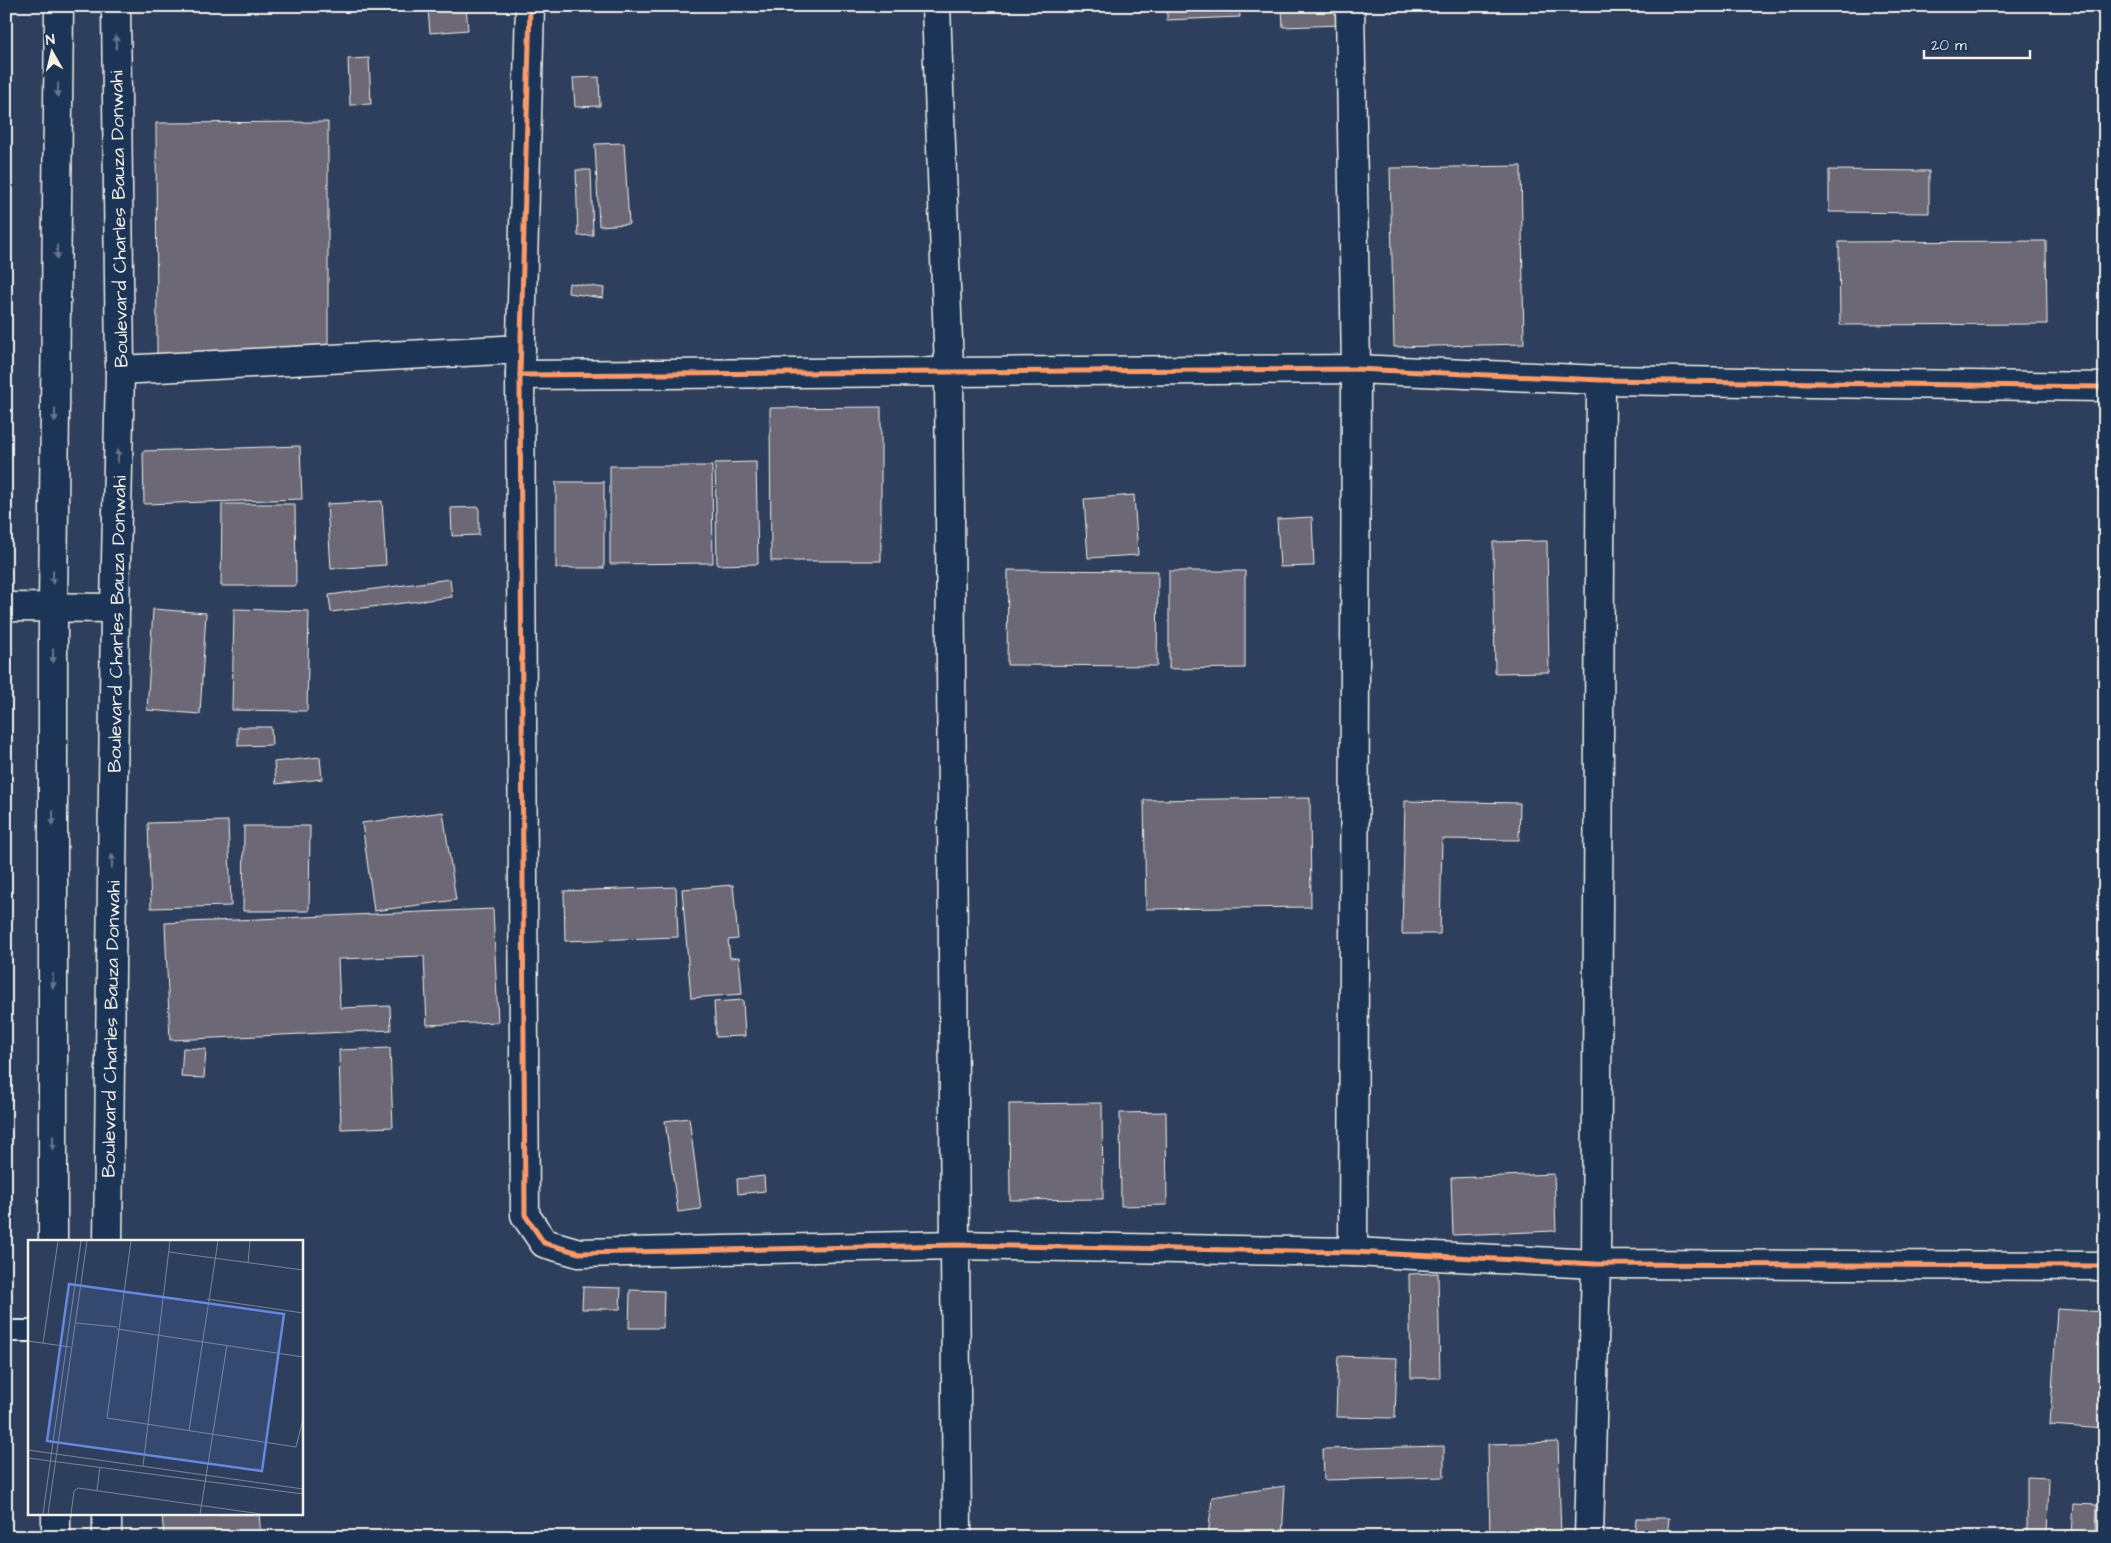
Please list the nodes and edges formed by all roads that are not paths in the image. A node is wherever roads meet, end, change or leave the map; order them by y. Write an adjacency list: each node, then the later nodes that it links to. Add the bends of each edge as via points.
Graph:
1 (59, 6): 13 (street, one-way to 13)
2 (116, 6): 8 (street, Boulevard Charles Bauza Donwahi, one-way to 2)
3 (530, 6): 6 (street)
4 (936, 6): 9 (street)
5 (1350, 6): 7 (street)
6 (521, 362): 8 (street); 9 (street); 17 (street, via 525,1216 544,1243 579,1253)
7 (1356, 369): 9 (street); 10 (street); 18 (street)
8 (120, 370): 14 (street, Boulevard Charles Bauza Donwahi, one-way to 8)
9 (949, 370): 17 (street)
10 (1601, 380): 11 (street); 19 (street)
11 (2105, 387)
12 (6, 607): 13 (street)
13 (53, 607): 14 (street); 15 (street, one-way to 15)
14 (115, 608): 16 (street, Boulevard Charles Bauza Donwahi, one-way to 14)
15 (53, 1240)
16 (108, 1240)
17 (956, 1245): 18 (street); 27 (street)
18 (1353, 1252): 19 (street)
19 (1596, 1264): 20 (street); 28 (street)
20 (2105, 1266)
21 (28, 1331): 22 (lane)
22 (6, 1332)
23 (56, 1516): 25 (street)
24 (107, 1516): 26 (street)
25 (56, 1537)
26 (107, 1537)
27 (957, 1537)
28 (1589, 1537)

